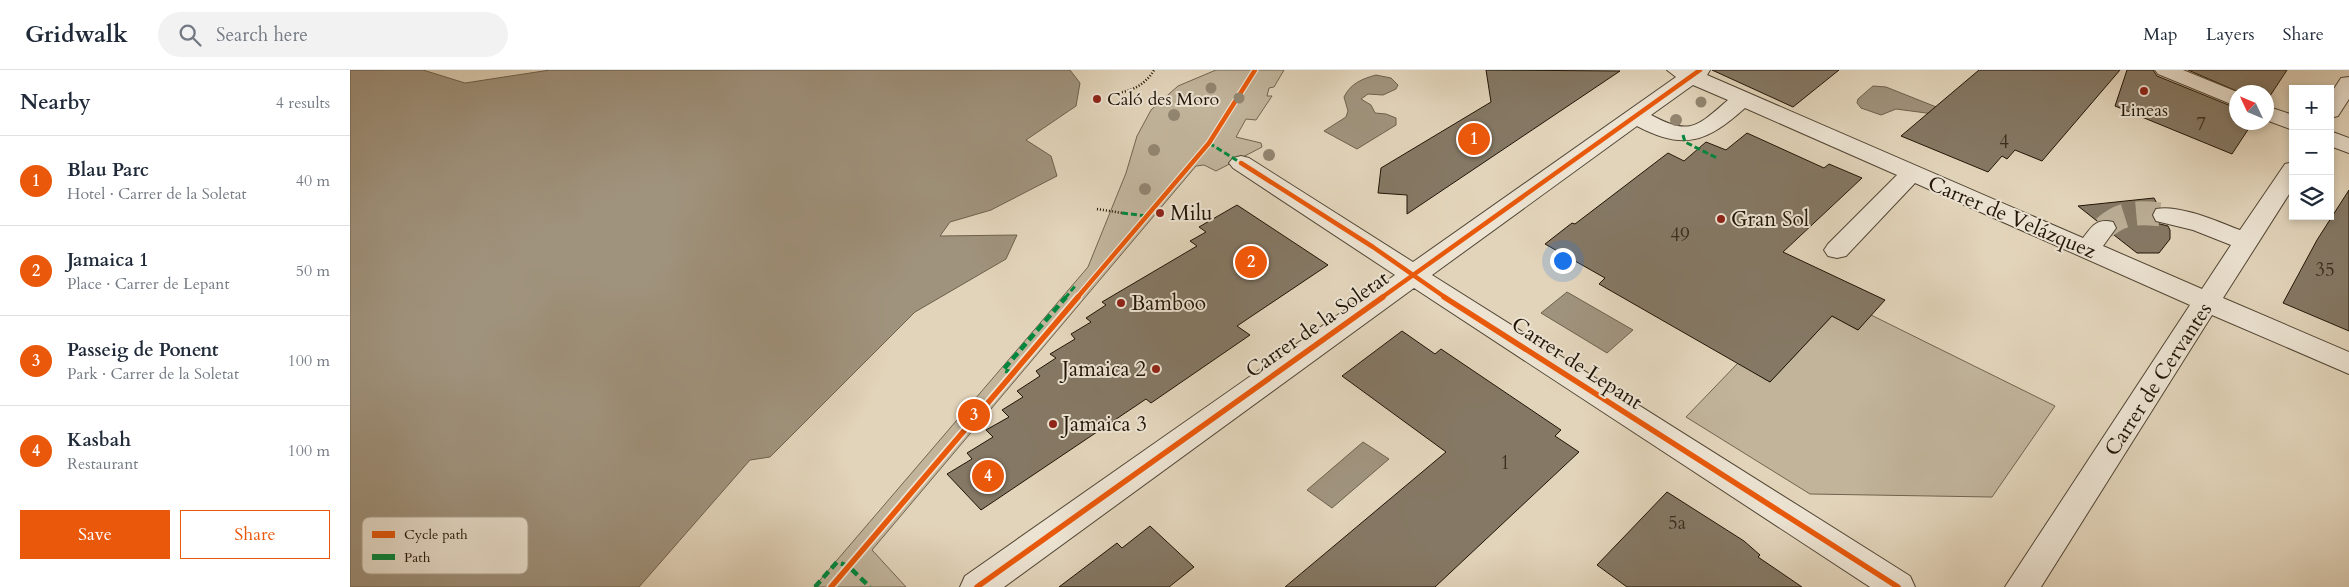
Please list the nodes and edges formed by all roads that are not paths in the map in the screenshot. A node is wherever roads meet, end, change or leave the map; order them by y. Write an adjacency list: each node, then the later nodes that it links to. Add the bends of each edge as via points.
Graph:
1 (2165, 70): 4 (street)
2 (1689, 72): 5 (street, Carrer de Velázquez); 8 (street, Carrer de la Soletat)
3 (2349, 83): 6 (street)
4 (2229, 97)
5 (1743, 99): 8 (street, via 1701,131 1683,135); 13 (street, Carrer de Velázquez)
6 (2334, 105)
7 (2274, 115): 9 (street)
8 (1636, 116): 20 (street, Carrer de la Soletat)
9 (2289, 121)
10 (2334, 140): 11 (street)
11 (2349, 146)
12 (1241, 163): 20 (street, Carrer de Lepant)
13 (1911, 174): 18 (street); 19 (street, Carrer de Velázquez)
14 (2289, 175): 17 (street, Carrer de Cervantes)
15 (2166, 215): 17 (street, via 2201,224)
16 (2104, 228): 19 (street)
17 (2246, 242): 21 (street, Carrer de Cervantes)
18 (1837, 250)
19 (2088, 250): 21 (street, Carrer de Velázquez)
20 (1415, 275): 23 (street, Carrer de la Soletat); 24 (street, Carrer de Lepant, via 1458,306)
21 (2207, 302): 22 (street, Carrer de Velázquez); 25 (street, Carrer de Cervantes)
22 (2349, 364)
23 (977, 587)
24 (1898, 587)
25 (2022, 587)

